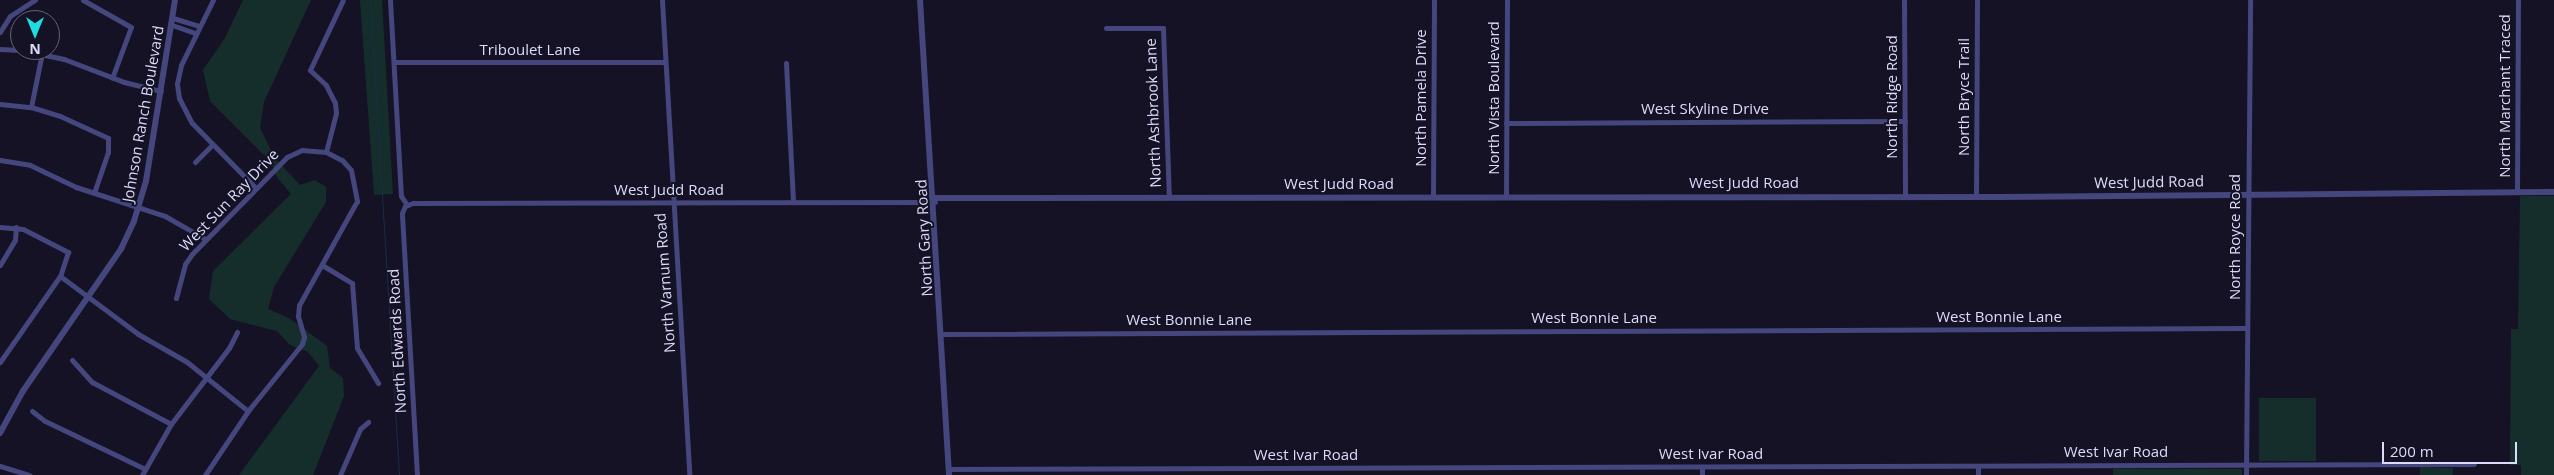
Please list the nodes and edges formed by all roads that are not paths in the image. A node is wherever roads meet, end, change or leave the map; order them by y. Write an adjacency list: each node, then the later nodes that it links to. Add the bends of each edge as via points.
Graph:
1 (35, 0): 18 (street, via 10,16)
2 (83, 0): 25 (street, via 130,26)
3 (175, 0): 15 (street, Johnson Ranch Boulevard)
4 (213, 0): 16 (street)
5 (343, 0): 32 (street, via 310,70 326,84 336,113)
6 (390, 0): 22 (street, North Edwards Road)
7 (662, 0): 23 (street, North Varnum Road)
8 (920, 0): 45 (street, North Gary Road)
9 (1434, 0): 42 (street, North Pamela Drive)
10 (1507, 0): 30 (street, North Vista Boulevard)
11 (1904, 0): 29 (street, North Ridge Road)
12 (1977, 0): 41 (street, North Bryce Trail)
13 (2250, 0): 36 (street, North Royce Road)
14 (2518, 0): 37 (street, North Marchant Traced)
15 (172, 21): 16 (street); 19 (street); 26 (street, Johnson Ranch Boulevard)
16 (200, 26): 19 (street)
17 (1106, 28): 44 (street, North Ashbrook Lane, via 1163,28)
18 (0, 32)
19 (195, 33): 31 (street, via 178,74 179,98 186,114)
20 (60, 59): 25 (street)
21 (41, 60): 28 (street)
22 (394, 62): 23 (street, Triboulet Lane); 48 (street, North Edwards Road, via 401,196)
23 (665, 62): 46 (street, North Varnum Road)
24 (786, 63): 47 (street)
25 (112, 78): 26 (street)
26 (161, 91): 49 (street, Johnson Ranch Boulevard)
27 (0, 104): 28 (street)
28 (31, 107): 39 (street, via 108,138 108,152)
29 (1905, 121): 30 (street, West Skyline Drive); 40 (street, North Ridge Road)
30 (1506, 123): 43 (street, North Vista Boulevard)
31 (212, 145): 34 (street); 35 (street)
32 (326, 152): 35 (street, West Sun Ray Drive, via 295,152); 54 (street, via 342,160 351,170 357,191 353,210)
33 (0, 160): 39 (street, via 30,165)
34 (195, 162)
35 (255, 187): 52 (street, West Sun Ray Drive)
36 (2247, 192): 37 (street, West Judd Road); 41 (street, West Judd Road); 58 (street, North Royce Road)
37 (2517, 192): 38 (street, West Judd Road)
38 (2554, 192)
39 (94, 193): 49 (street)
40 (1905, 195): 41 (street, West Judd Road); 43 (street, West Judd Road)
41 (1976, 195)
42 (1433, 196): 43 (street, West Judd Road); 44 (street, West Judd Road)
43 (1506, 196)
44 (1169, 197): 45 (street, West Judd Road)
45 (935, 200): 47 (street, West Judd Road); 60 (street, North Gary Road)
46 (672, 202): 47 (street, West Judd Road); 48 (street, West Judd Road); 82 (street, North Varnum Road)
47 (793, 202)
48 (406, 205): 81 (street, North Edwards Road, via 402,213)
49 (139, 209): 52 (street, via 179,222); 56 (street, Johnson Ranch Boulevard, via 121,249)
50 (0, 227): 51 (street)
51 (16, 227): 53 (street, via 15,240); 55 (street, via 68,252)
52 (205, 239): 57 (street, West Sun Ray Drive, via 185,264)
53 (0, 265)
54 (322, 265): 64 (street, via 352,283 357,348); 66 (street, via 299,305 298,316 304,337 302,344)
55 (60, 276): 56 (street); 62 (street)
56 (90, 296): 63 (street); 69 (street, Johnson Ranch Boulevard, via 23,391)
57 (176, 298)
58 (2247, 328): 60 (street, West Bonnie Lane); 70 (street, North Royce Road)
59 (237, 332): 63 (street, via 230,348)
60 (942, 334): 77 (street, North Gary Road)
61 (72, 360): 68 (street, via 92,382 152,411)
62 (0, 362)
63 (206, 376): 66 (street); 68 (street)
64 (378, 383)
65 (32, 411): 76 (street, via 45,421 82,436)
66 (248, 411): 79 (street)
67 (368, 422): 80 (street, via 360,429)
68 (171, 424): 76 (street)
69 (0, 433)
70 (2246, 464): 71 (street, West Ivar Road); 73 (street, West Ivar Road); 86 (street, North Royce Road)
71 (2474, 464)
72 (0, 466): 78 (street)
73 (1978, 466): 74 (street, West Ivar Road); 85 (street)
74 (1702, 467): 75 (street, West Ivar Road); 84 (street)
75 (1367, 468): 77 (street, West Ivar Road); 83 (street)
76 (143, 472)
77 (948, 472)
78 (30, 475)
79 (205, 475)
80 (340, 475)
81 (417, 475)
82 (689, 475)
83 (1367, 475)
84 (1702, 475)
85 (1978, 475)
86 (2246, 475)

